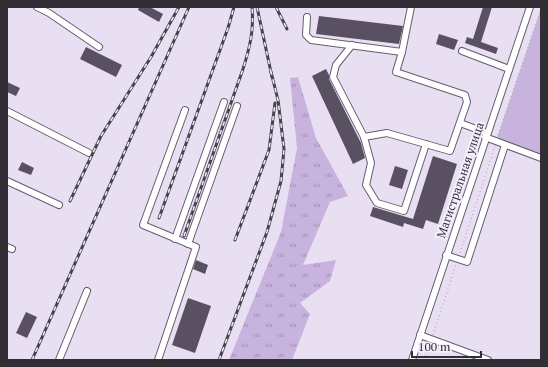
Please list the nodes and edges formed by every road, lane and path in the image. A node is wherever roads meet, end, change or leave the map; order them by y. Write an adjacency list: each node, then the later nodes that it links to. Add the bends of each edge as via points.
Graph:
1 (37, 7): 7 (street)
2 (411, 7): 9 (street)
3 (530, 7): 10 (street, Магистральная улица)
4 (541, 9): 18 (path)
5 (307, 17): 6 (street, via 306,34 310,40)
6 (352, 46): 9 (street); 17 (street, via 336,65 333,77)
7 (99, 47)
8 (462, 51): 10 (street)
9 (402, 52): 15 (street, via 396,72 465,95 467,102)
10 (509, 69): 16 (street, Магистральная улица)
11 (224, 102): 25 (street)
12 (237, 106): 26 (street)
13 (184, 110): 25 (street, via 143,225)
14 (7, 111): 21 (street)
15 (460, 123): 16 (street); 19 (street, via 450,151)
16 (486, 135): 18 (street); 27 (street, Магистральная улица)
17 (364, 137): 19 (street, via 387,133); 19 (street, via 371,163 366,185 376,203 404,211)
18 (496, 142): 20 (street); 28 (path)
19 (426, 144)
20 (505, 145): 22 (street); 28 (street, via 467,262)
21 (89, 153)
22 (541, 158)
23 (7, 181): 24 (street)
24 (59, 205)
25 (176, 239): 26 (street)
26 (188, 244): 33 (street, via 196,247)
27 (446, 255): 28 (street); 30 (street, Магистральная улица)
28 (458, 258): 31 (path)
29 (87, 291): 32 (street)
30 (420, 335): 31 (street); 34 (street, Магистральная улица)
31 (431, 339): 35 (path); 36 (street)
32 (59, 360)
33 (158, 360)
34 (412, 360)
35 (424, 360)
36 (488, 360)

